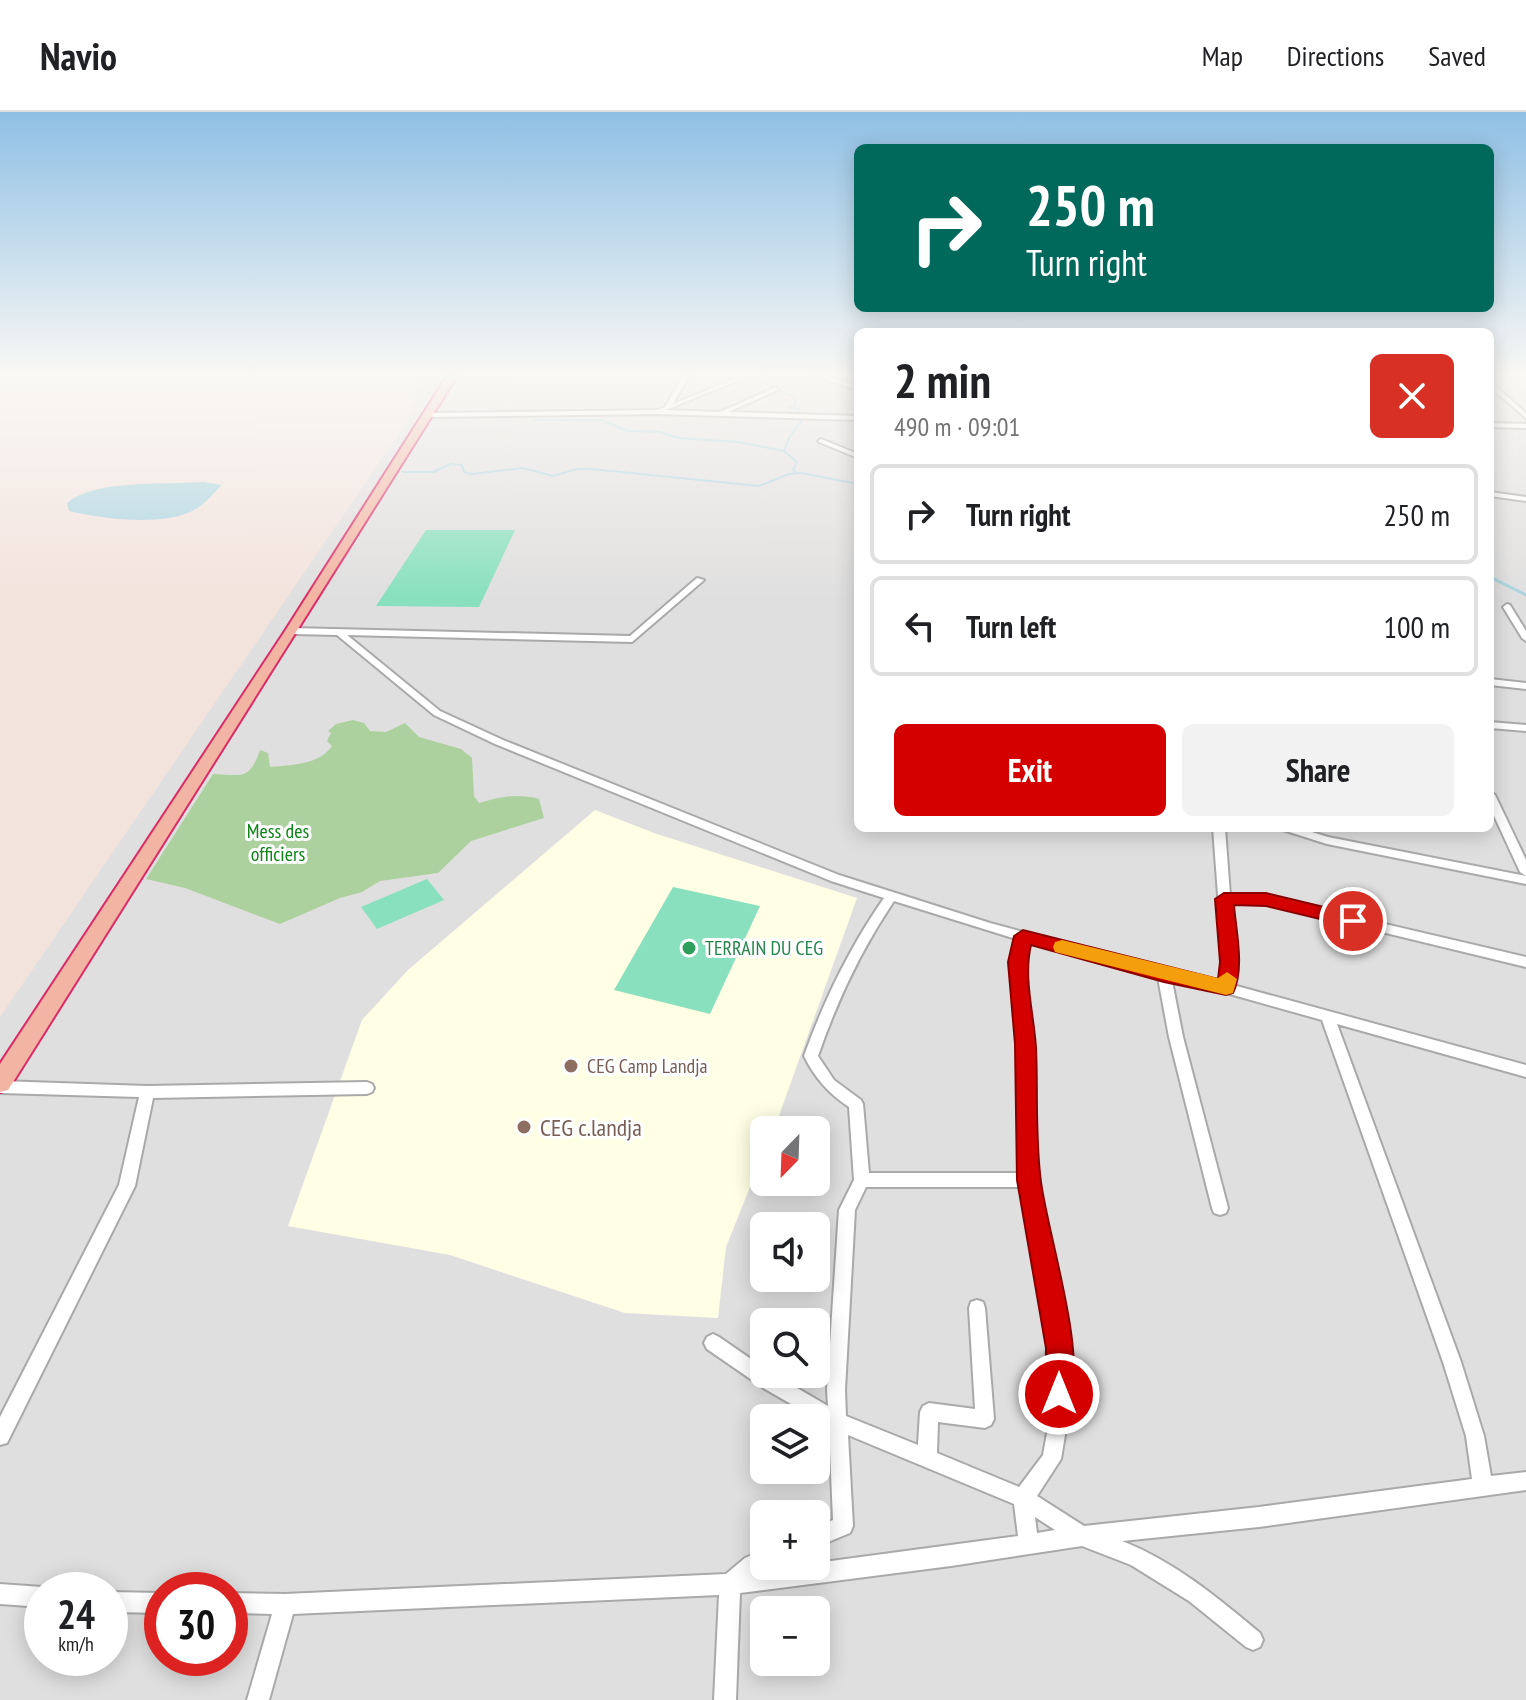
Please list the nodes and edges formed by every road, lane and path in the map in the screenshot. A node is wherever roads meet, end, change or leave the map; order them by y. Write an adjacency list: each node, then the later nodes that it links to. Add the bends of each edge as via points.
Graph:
1 (405, 450): 6 (highway)
2 (1494, 495): 3 (street)
3 (1526, 499)
4 (700, 580): 7 (street, via 632,639)
5 (1507, 607): 8 (street)
6 (292, 631): 7 (street); 26 (highway)
7 (341, 634): 18 (street, via 437,713 808,867)
8 (1526, 638)
9 (1494, 682): 10 (street)
10 (1526, 686)
11 (1494, 725): 12 (street)
12 (1526, 728)
13 (1494, 804): 16 (street)
14 (1219, 832): 19 (street)
15 (1300, 832): 17 (street)
16 (1526, 872)
17 (1526, 880)
18 (891, 896): 20 (street); 29 (street, via 833,996 811,1056 834,1090 856,1104)
19 (1224, 899): 21 (street, via 1266,900); 23 (street)
20 (1023, 936): 22 (street); 30 (street, via 1017,962)
21 (1526, 962)
22 (1164, 975): 23 (street); 31 (street)
23 (1226, 988): 24 (street)
24 (1328, 1017): 25 (street); 38 (street, via 1452,1362 1475,1436)
25 (1526, 1071)
26 (0, 1085): 28 (street)
27 (367, 1088): 28 (street)
28 (147, 1092): 35 (street, via 127,1186)
29 (862, 1180): 30 (street); 34 (street, via 847,1210)
30 (1029, 1180): 39 (street, via 1059,1348 1059,1417 1052,1459)
31 (1220, 1208)
32 (977, 1308): 36 (street, via 985,1419 929,1412)
33 (713, 1343): 34 (street)
34 (837, 1421): 36 (street); 40 (street, via 843,1526)
35 (0, 1436)
36 (927, 1459): 39 (street)
37 (1526, 1481): 38 (street)
38 (1483, 1485): 41 (street)
39 (1023, 1498): 41 (street); 42 (street)
40 (830, 1531)
41 (1082, 1536): 42 (street); 49 (street, via 1137,1557 1196,1594)
42 (1029, 1544): 44 (street)
43 (750, 1567): 44 (street)
44 (730, 1584): 48 (street); 51 (street)
45 (0, 1594): 46 (street)
46 (24, 1596)
47 (248, 1603): 48 (street)
48 (285, 1604): 50 (street)
49 (1253, 1640)
50 (258, 1700)
51 (725, 1700)

